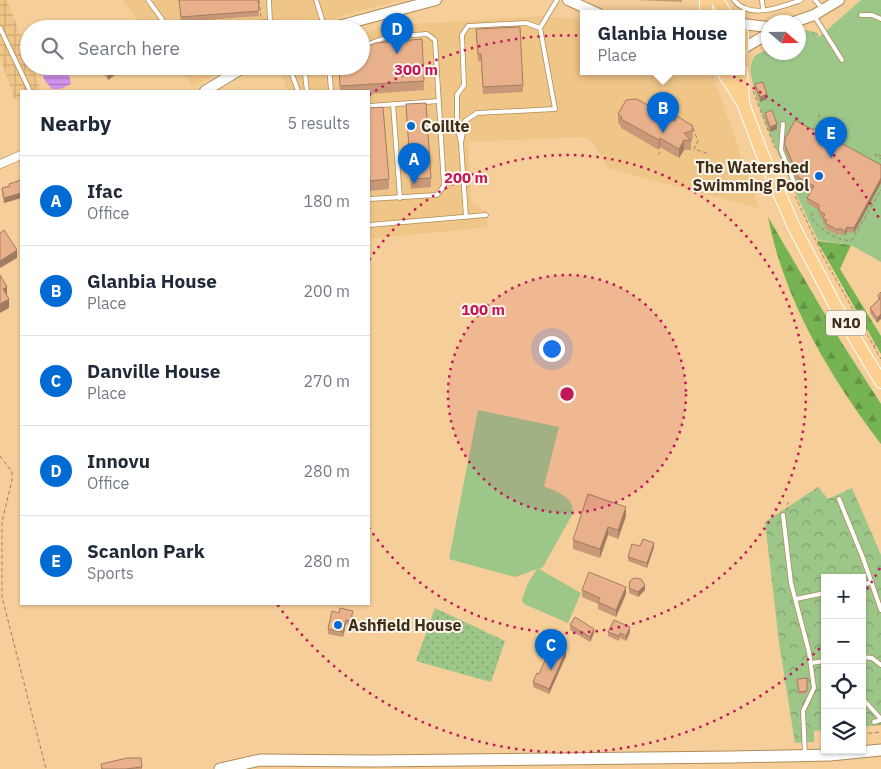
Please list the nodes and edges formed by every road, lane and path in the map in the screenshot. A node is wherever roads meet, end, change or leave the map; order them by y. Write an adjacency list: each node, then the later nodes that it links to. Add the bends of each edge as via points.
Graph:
1 (148, 0): 20 (lane)
2 (259, 0): 21 (path)
3 (269, 0): 22 (lane)
4 (316, 0): 23 (lane)
5 (436, 0): 24 (street)
6 (557, 0): 28 (lane)
7 (568, 0): 15 (street)
8 (734, 0): 14 (lane, via 745,10)
9 (762, 0): 14 (lane)
10 (801, 0): 13 (lane)
11 (815, 0): 16 (lane)
12 (839, 0): 16 (street)
13 (791, 2): 14 (lane)
14 (763, 9)
15 (590, 10)
16 (819, 12): 18 (street); 32 (lane)
17 (861, 15): 19 (lane)
18 (806, 17)
19 (881, 19)
20 (163, 20)
21 (261, 20)
22 (270, 20)
23 (323, 20)
24 (360, 20)
25 (745, 24): 26 (street)
26 (761, 26)
27 (0, 28): 33 (lane)
28 (540, 28): 57 (lane, via 526,23 468,26 462,35 464,85 457,96); 57 (lane, via 555,109 477,113 465,121)
29 (761, 38): 31 (street)
30 (370, 44): 47 (lane, via 387,38 427,34 435,40)
31 (745, 46)
32 (842, 60)
33 (20, 68)
34 (24, 75): 41 (lane)
35 (231, 75): 42 (street)
36 (292, 75): 43 (lane)
37 (305, 75): 44 (lane)
38 (330, 75): 45 (lane)
39 (725, 75): 48 (highway, N10)
40 (741, 75): 48 (highway, N10)
41 (31, 90)
42 (207, 90)
43 (298, 90)
44 (307, 90)
45 (331, 90)
46 (752, 90): 60 (path)
47 (439, 101): 49 (lane); 70 (lane, via 444,186 437,195)
48 (744, 103): 79 (highway, N10, via 794,227)
49 (393, 104): 50 (lane); 70 (lane)
50 (370, 106)
51 (660, 111): 53 (path)
52 (818, 114): 56 (path)
53 (677, 121)
54 (783, 124): 68 (lane, via 781,150)
55 (689, 127): 59 (path, via 694,128 697,136 694,149)
56 (819, 135)
57 (461, 143): 74 (lane)
58 (662, 150): 62 (path)
59 (709, 154)
60 (777, 154)
61 (20, 155): 66 (street)
62 (658, 155)
63 (881, 156): 64 (path, via 874,155)
64 (881, 159)
65 (873, 161): 67 (path)
66 (0, 164)
67 (881, 165)
68 (795, 190): 77 (path, via 824,258)
69 (881, 190): 72 (path, via 852,240 843,240 818,226 811,217)
70 (400, 198): 71 (lane)
71 (370, 200)
72 (813, 212)
73 (486, 215): 74 (lane)
74 (466, 217): 75 (lane)
75 (370, 225)
76 (881, 342): 77 (path)
77 (873, 346): 78 (path)
78 (881, 359)
79 (881, 382)
80 (0, 456): 100 (path, via 12,472 2,522 2,598)
81 (839, 499): 84 (lane)
82 (788, 502): 83 (path, via 789,508)
83 (783, 515): 87 (lane)
84 (872, 582): 85 (lane); 88 (lane)
85 (866, 584)
86 (821, 594): 87 (lane)
87 (796, 599): 91 (lane)
88 (881, 610)
89 (866, 657): 92 (lane, via 877,658)
90 (821, 662): 91 (lane)
91 (811, 663): 99 (lane, via 814,688 803,711)
92 (881, 664)
93 (866, 702): 94 (lane)
94 (881, 719): 95 (lane)
95 (874, 722)
96 (881, 732): 97 (path)
97 (866, 734)
98 (879, 751): 99 (main road)
99 (805, 756): 101 (main road, via 371,762 260,760)
100 (46, 769)
101 (220, 769)

